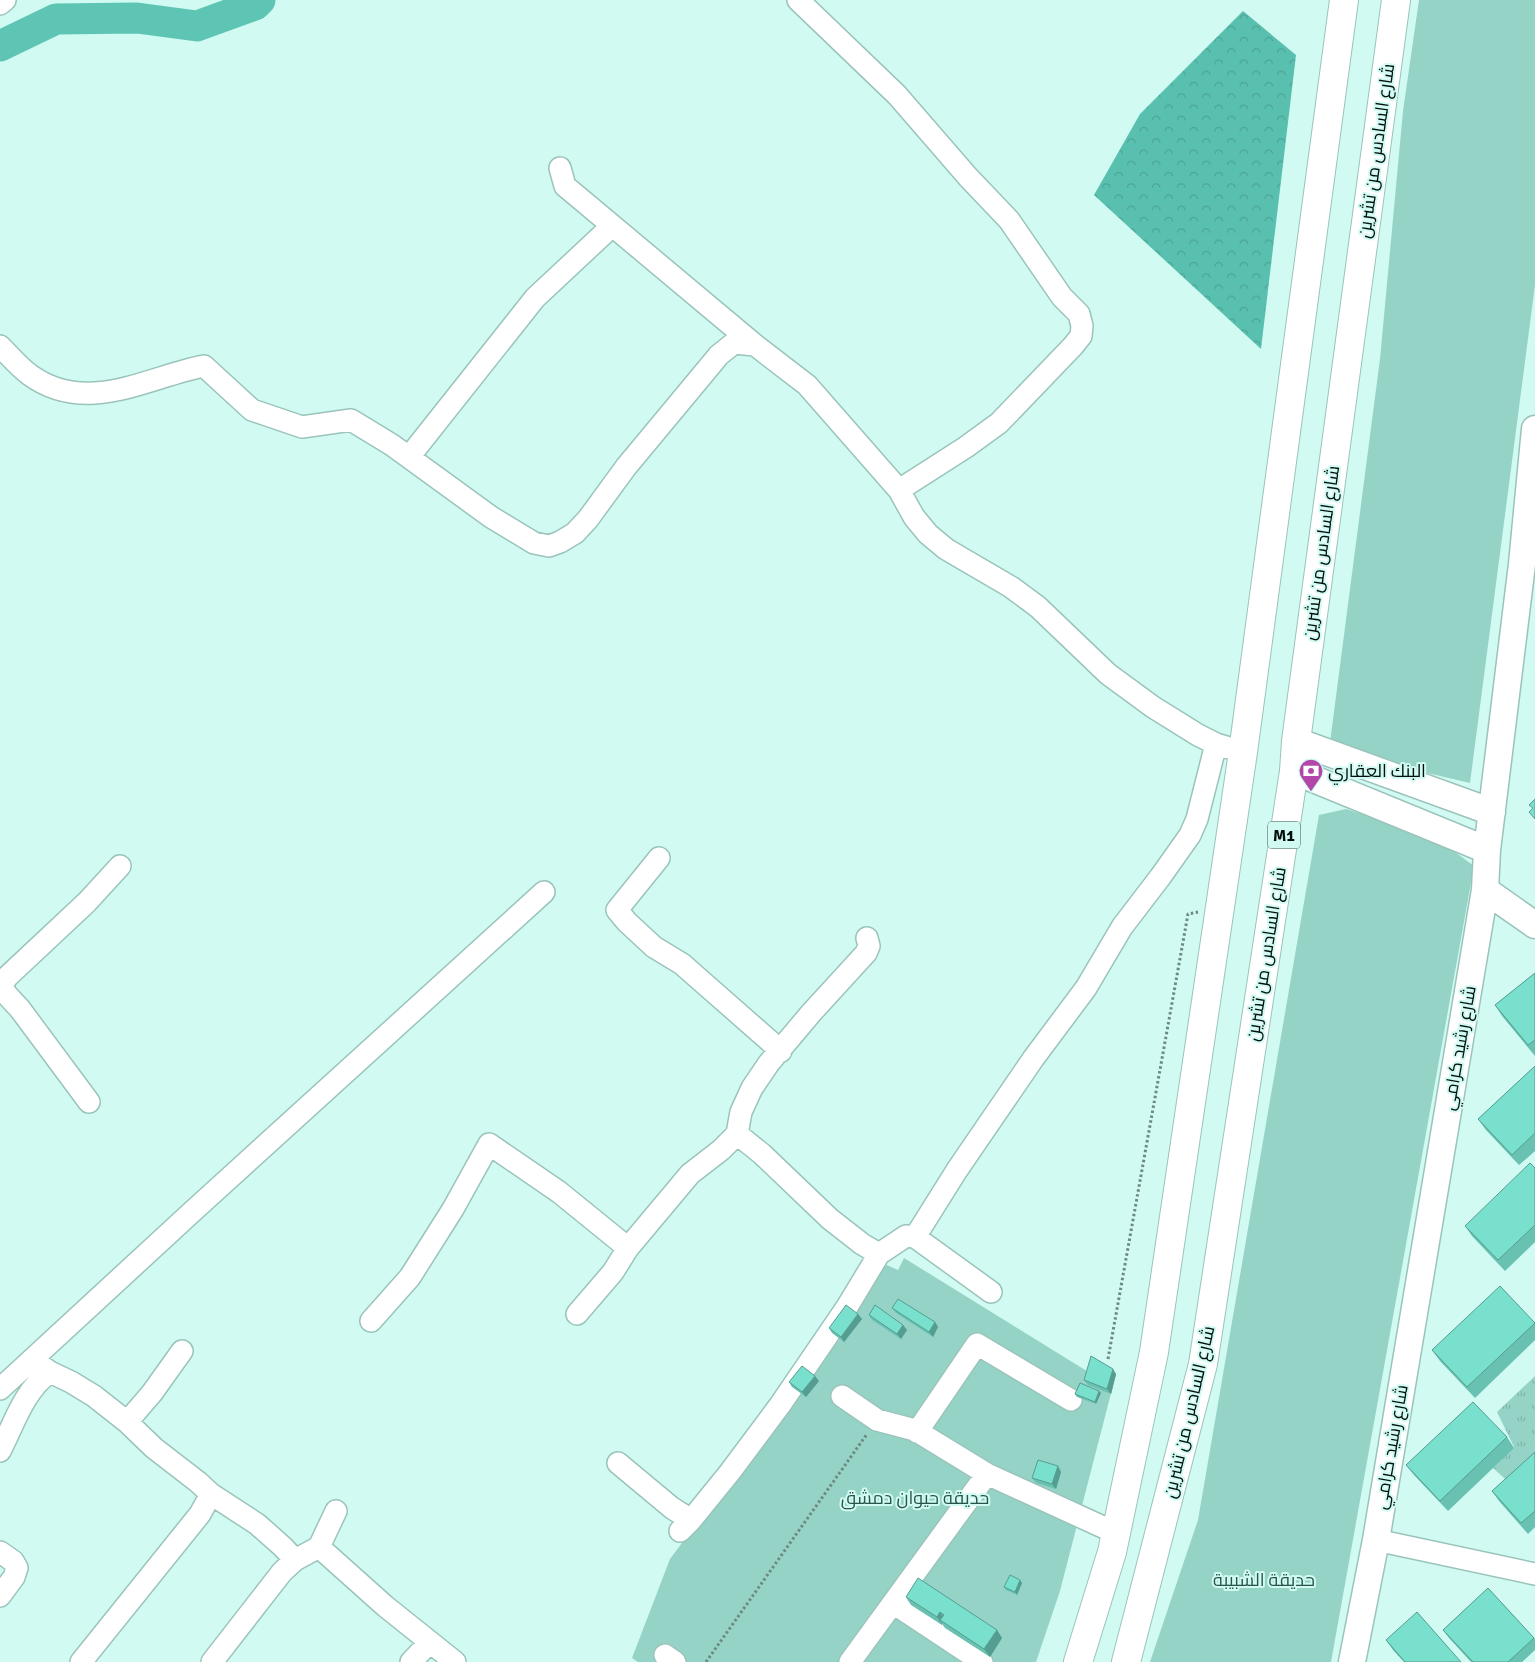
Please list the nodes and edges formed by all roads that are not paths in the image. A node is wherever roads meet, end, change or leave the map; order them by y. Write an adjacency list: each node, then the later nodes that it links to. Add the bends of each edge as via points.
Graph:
1 (6, 0): 5 (street)
2 (798, 0): 12 (street, via 898,95 1009,220 1062,297 1079,314 1082,326 1081,336 1073,346 999,423)
3 (1344, 0): 16 (highway)
4 (1396, 0): 14 (highway, شارع السادس من تشرين / M1)
5 (0, 4)
6 (560, 168): 7 (street, via 565,186)
7 (612, 226): 8 (street); 11 (street, via 535,298)
8 (755, 345): 11 (street, via 734,343 719,355 626,467 588,520 575,533 549,546 534,543 491,517); 12 (street, via 807,385)
9 (0, 346): 11 (street, via 30,375 74,392 120,391 204,366 252,410 302,427 351,420)
10 (1535, 429): 13 (main road, شارع رشيد كرامي)
11 (409, 457)
12 (899, 490): 15 (street, via 914,518 946,549 1038,607 1108,674 1173,720)
13 (1528, 565): 18 (main road, شارع رشيد كرامي)
14 (1296, 741): 17 (highway, شارع السادس من تشرين / M1); 18 (main road)
15 (1216, 744): 16 (street); 31 (street, via 1190,835 1122,927 1086,988 1032,1059)
16 (1243, 752): 50 (highway, via 1154,1352)
17 (1294, 771): 19 (main road); 66 (highway, شارع السادس من تشرين / M1, via 1204,1364)
18 (1492, 812): 19 (main road, شارع رشيد كرامي)
19 (1487, 850): 22 (main road, شارع رشيد كرامي)
20 (659, 858): 28 (street, via 617,910 654,947 682,964)
21 (120, 866): 27 (street)
22 (1486, 884): 24 (main road); 25 (main road); 51 (main road, شارع رشيد كرامي)
23 (544, 892): 38 (street)
24 (1535, 912)
25 (1535, 925)
26 (867, 938): 28 (street, via 869,946 866,953)
27 (1, 986): 29 (street)
28 (780, 1051): 30 (street, via 752,1088 741,1112)
29 (89, 1102)
30 (737, 1134): 32 (street, via 690,1174); 33 (street, via 830,1219)
31 (915, 1237): 33 (street, via 906,1236); 34 (street)
32 (628, 1248): 35 (street, via 613,1272); 36 (street, via 559,1192 490,1144 410,1276)
33 (880, 1254): 46 (street, via 780,1405 686,1525 672,1508)
34 (991, 1292)
35 (577, 1314)
36 (371, 1321)
37 (182, 1351): 43 (street)
38 (33, 1360): 39 (street); 40 (street)
39 (50, 1372): 43 (street, via 94,1396); 45 (street, via 30,1391)
40 (0, 1389)
41 (842, 1396): 44 (street, via 877,1420)
42 (1071, 1400): 44 (street, via 977,1344)
43 (127, 1422): 48 (street)
44 (918, 1432): 47 (street)
45 (0, 1452)
46 (618, 1462)
47 (987, 1474): 50 (street); 57 (street)
48 (211, 1494): 54 (street, via 256,1524); 59 (street, via 200,1514)
49 (336, 1511): 52 (street)
50 (1116, 1533): 65 (highway)
51 (1376, 1540): 55 (street); 67 (main road, شارع رشيد كرامي)
52 (319, 1547): 54 (street); 58 (street)
53 (0, 1552): 56 (street, via 17,1568)
54 (294, 1560): 60 (street)
55 (1535, 1574)
56 (0, 1596)
57 (893, 1603): 63 (street); 64 (street)
58 (430, 1642): 61 (street); 62 (street)
59 (81, 1662)
60 (212, 1662)
61 (411, 1662)
62 (455, 1662)
63 (850, 1662)
64 (982, 1662)
65 (1078, 1662)
66 (1126, 1662)
67 (1352, 1662)

